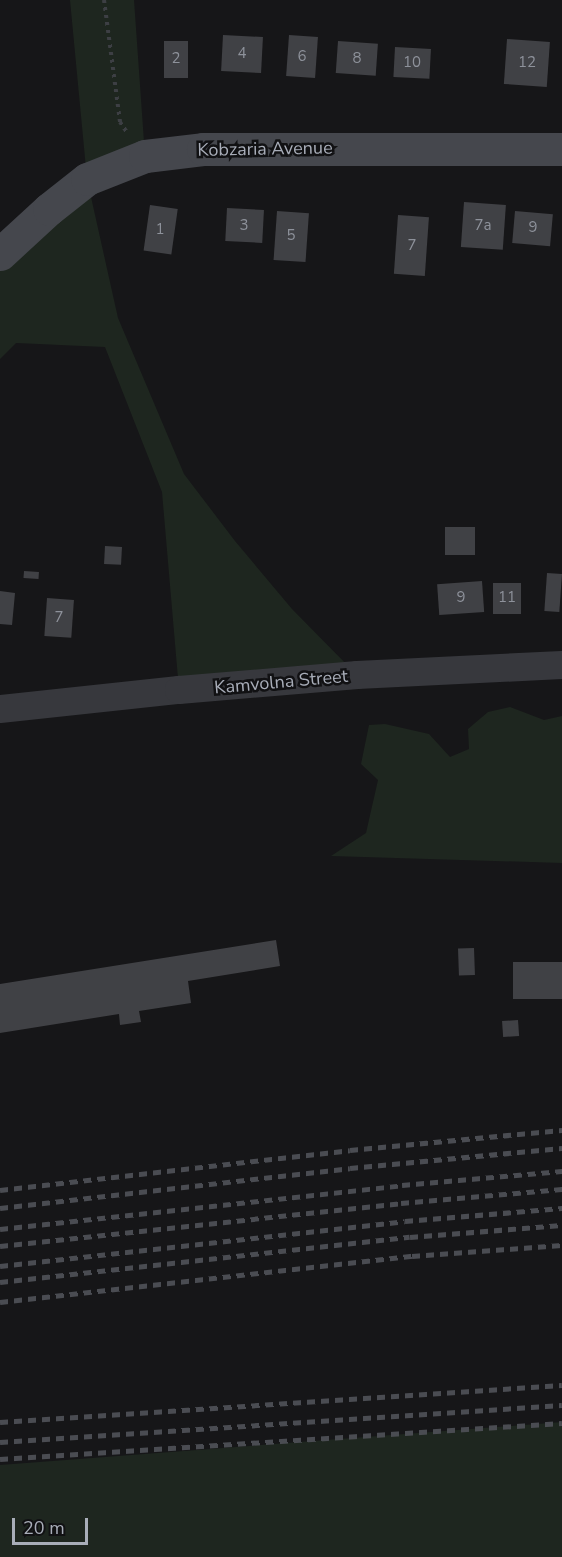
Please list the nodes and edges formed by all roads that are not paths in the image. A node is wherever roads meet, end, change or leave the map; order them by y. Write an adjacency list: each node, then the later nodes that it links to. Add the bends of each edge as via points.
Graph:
1 (562, 149): 2 (main road, Kobzaria Avenue, via 204,149 145,156 87,179)
2 (0, 254)
3 (562, 664): 4 (street, Kamvolna Street, via 357,675)
4 (0, 709)

